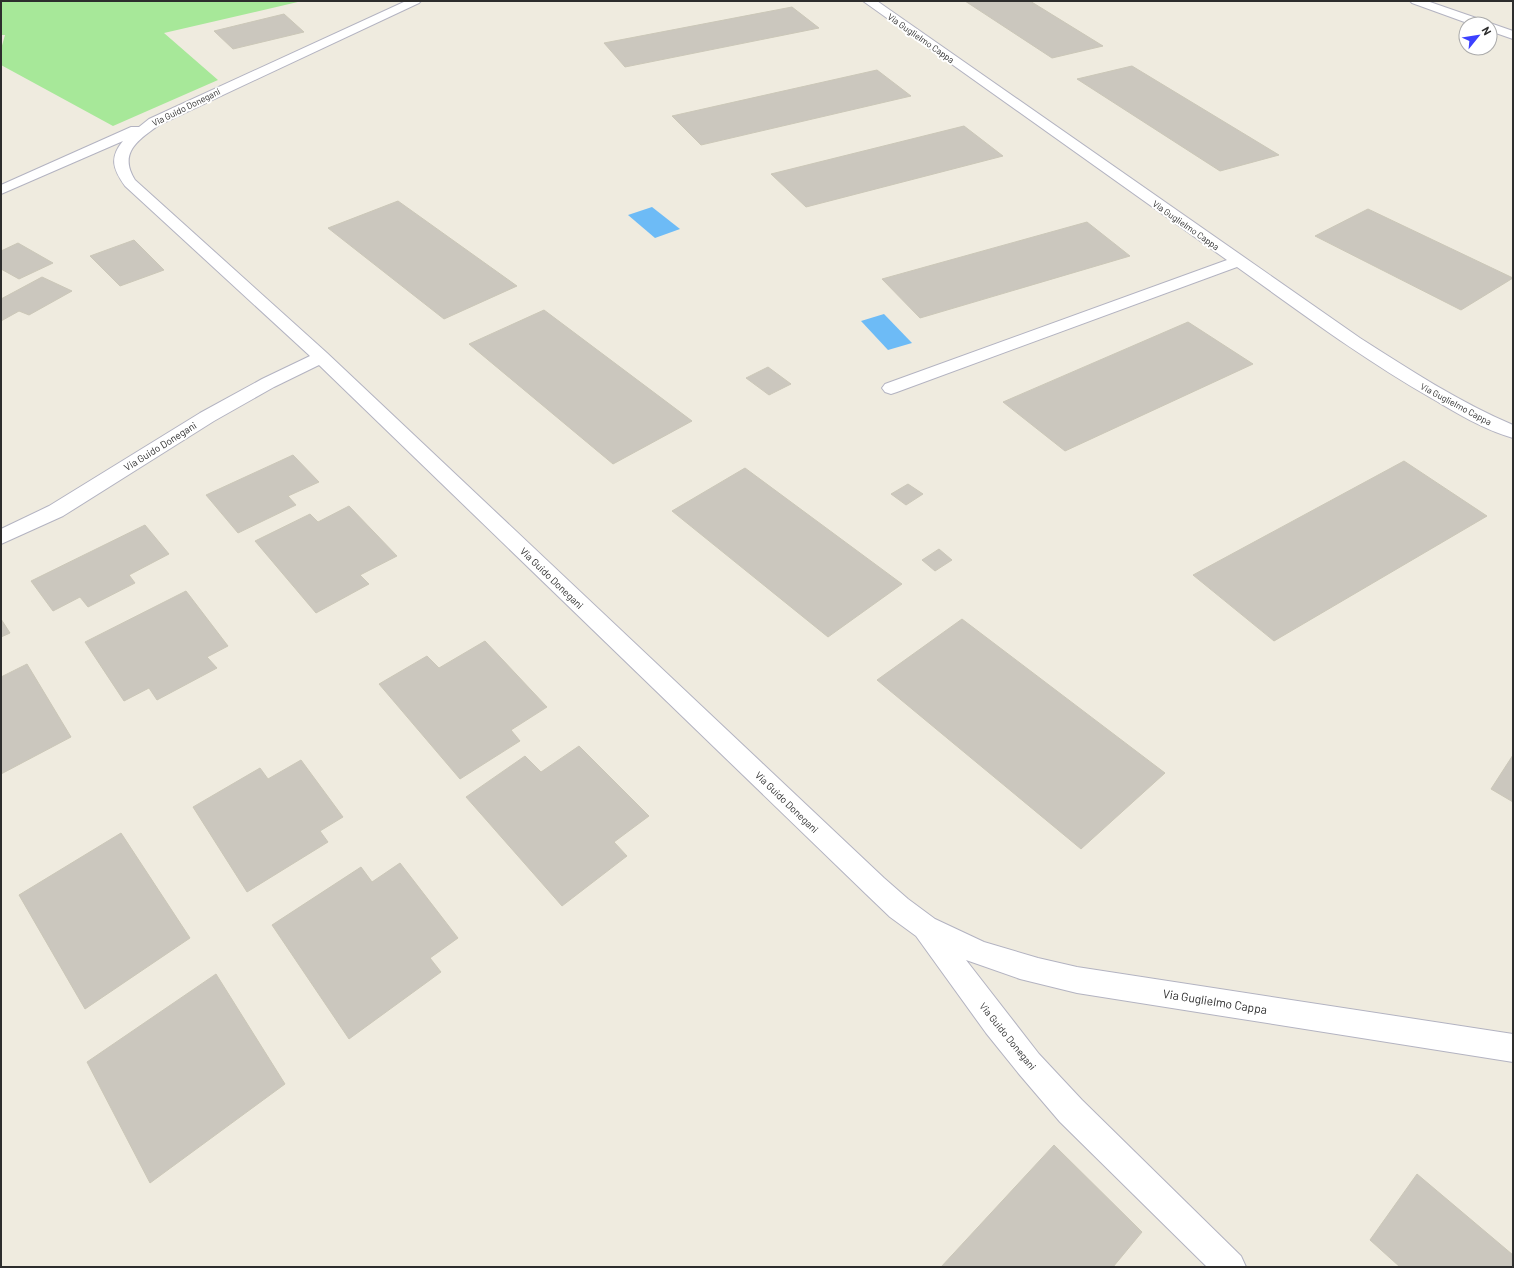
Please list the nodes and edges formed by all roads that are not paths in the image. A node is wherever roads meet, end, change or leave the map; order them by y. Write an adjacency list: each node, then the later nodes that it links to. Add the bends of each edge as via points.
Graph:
1 (414, 1): 7 (street, Via Guido Donegani)
2 (869, 1): 9 (street, Via Guglielmo Cappa)
3 (1416, 1): 4 (street)
4 (1458, 16)
5 (1498, 30): 6 (street)
6 (1513, 35)
7 (154, 122): 8 (street); 10 (street, Via Guido Donegani, via 134,136 124,147 120,166 126,179)
8 (1, 190)
9 (1238, 261): 11 (street); 12 (street, Via Guglielmo Cappa, via 1412,380 1473,415)
10 (320, 357): 13 (street, Via Guido Donegani, via 207,417 56,512); 14 (street, Via Guido Donegani, via 898,908)
11 (891, 388)
12 (1513, 432)
13 (1, 538)
14 (925, 927): 15 (street, Via Guglielmo Cappa, via 955,944 988,957 1077,980); 16 (street, Via Guido Donegani, via 996,1023 1071,1111)
15 (1513, 1048)
16 (1230, 1267)

